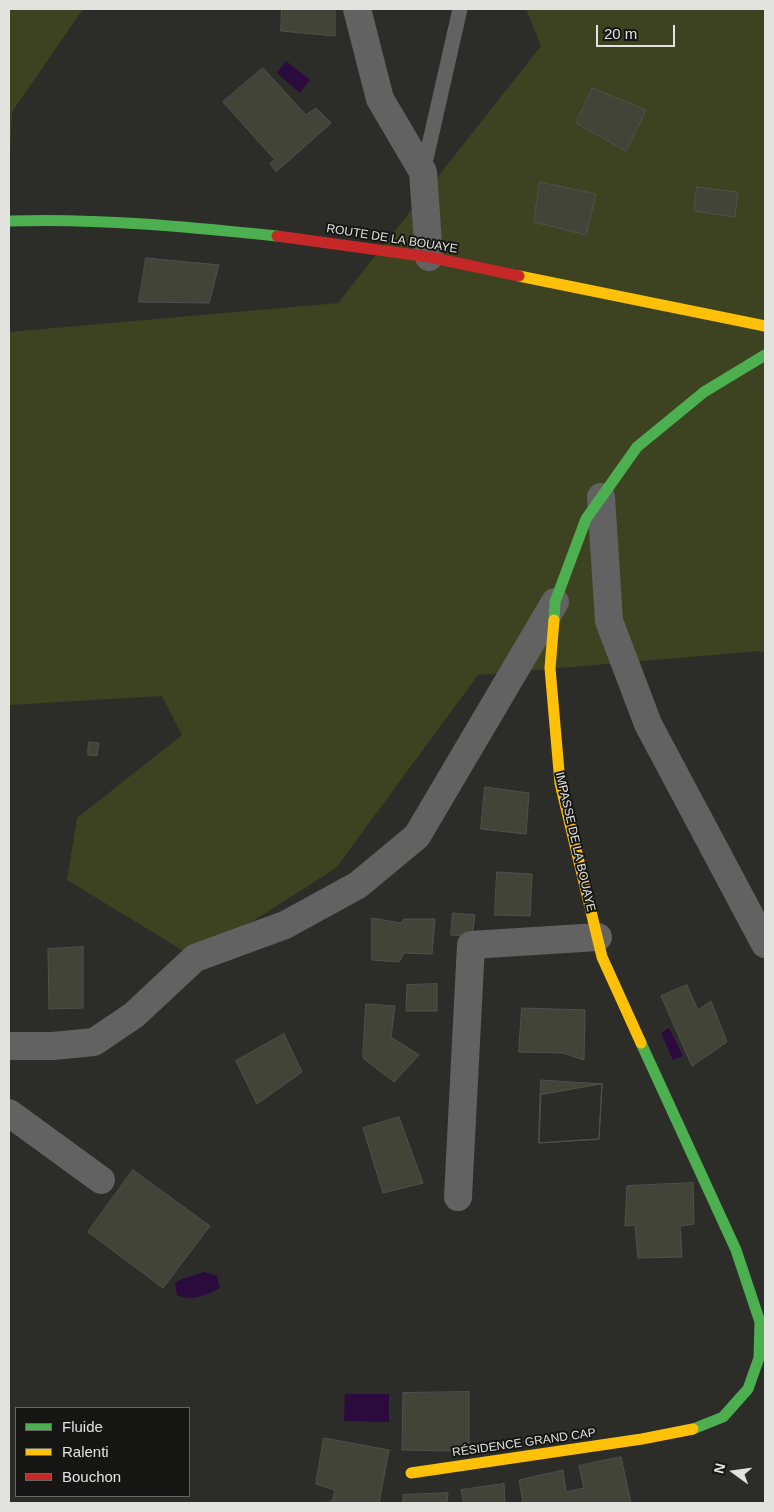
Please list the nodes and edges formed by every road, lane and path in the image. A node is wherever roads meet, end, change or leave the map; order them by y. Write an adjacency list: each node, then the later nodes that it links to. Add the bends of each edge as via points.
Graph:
1 (357, 9): 3 (street, via 380,99)
2 (460, 9): 3 (lane)
3 (423, 172): 5 (street)
4 (9, 221): 5 (street, ROUTE DE LA BOUAYE, via 156,224 306,239)
5 (429, 257): 6 (street, ROUTE DE LA BOUAYE)
6 (765, 326)
7 (765, 355): 8 (street, IMPASSE DE LA BOUAYE, via 704,392 637,447)
8 (601, 497): 9 (street, IMPASSE DE LA BOUAYE, via 586,519); 11 (street, via 609,620 648,724)
9 (555, 602): 10 (street, IMPASSE DE LA BOUAYE, via 550,668 560,783); 12 (street, via 416,836 358,885 285,925 195,958 134,1015 94,1042)
10 (598, 937): 15 (street, via 471,945); 16 (street, IMPASSE DE LA BOUAYE, via 602,957 736,1250)
11 (765, 944)
12 (9, 1046)
13 (9, 1113): 14 (street)
14 (101, 1180)
15 (458, 1197)
16 (762, 1326): 17 (street, IMPASSE DE LA BOUAYE, via 760,1322 759,1358 748,1388 722,1417 690,1430)
17 (642, 1439): 18 (street, RÉSIDENCE GRAND CAP)
18 (411, 1473)

